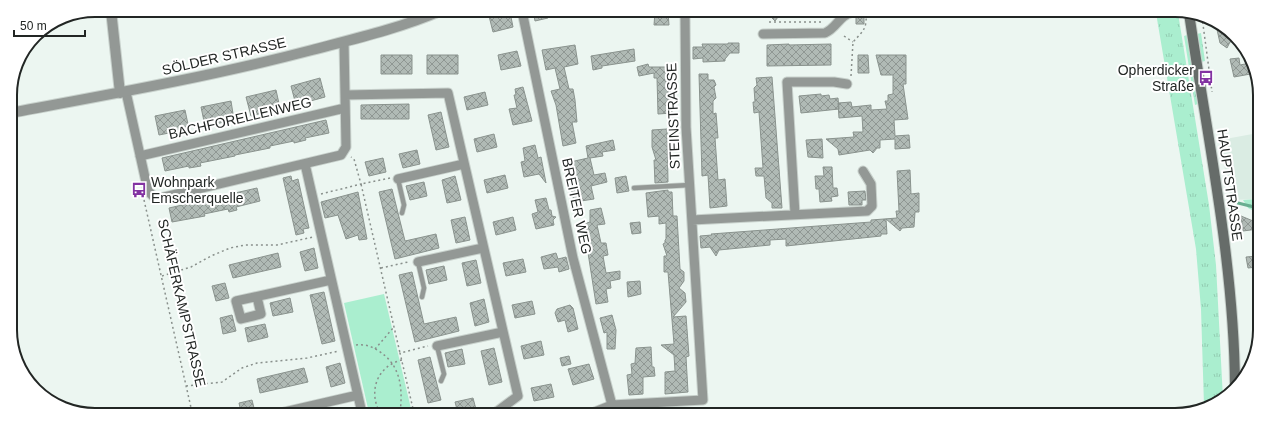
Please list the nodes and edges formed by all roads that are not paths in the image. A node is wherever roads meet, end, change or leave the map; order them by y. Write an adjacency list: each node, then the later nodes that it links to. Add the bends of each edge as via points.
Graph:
1 (112, 17): 10 (street)
2 (421, 17): 8 (street, SÖLDER STRASSE)
3 (523, 17): 34 (street, BREITER WEG, via 573,258)
4 (685, 17): 19 (street, STEINSTRASSE, via 686,127)
5 (842, 17): 7 (street, via 830,31 825,33)
6 (1190, 19): 31 (main road, HAUPTSTRASSE, via 1225,244)
7 (763, 34)
8 (344, 42): 10 (street, SÖLDER STRASSE, via 276,60); 11 (street)
9 (847, 84): 22 (street, via 787,82)
10 (123, 92): 13 (street, SÖLDER STRASSE); 14 (street)
11 (345, 95): 12 (street); 16 (street, via 448,93)
12 (345, 108): 14 (street, BACHFORELLENWEG); 15 (street, via 344,152)
13 (17, 112)
14 (140, 156): 15 (street, via 148,191 160,198)
15 (305, 164): 26 (street)
16 (464, 164): 18 (street); 24 (street)
17 (863, 171): 22 (street, via 871,184 871,209)
18 (398, 179): 21 (lane, via 404,206)
19 (690, 185): 20 (lane); 23 (street, STEINSTRASSE)
20 (634, 188)
21 (402, 213)
22 (795, 214): 23 (street)
23 (692, 220): 34 (street, STEINSTRASSE, via 703,400)
24 (483, 248): 25 (street); 29 (street)
25 (418, 262): 28 (lane, via 424,288)
26 (331, 280): 27 (street); 33 (street)
27 (257, 297)
28 (422, 297)
29 (503, 332): 30 (street); 37 (street, via 518,396)
30 (437, 346): 32 (lane, via 444,374)
31 (1235, 380)
32 (441, 381)
33 (358, 395): 35 (street); 36 (street)
34 (612, 404): 38 (street)
35 (301, 408)
36 (361, 408)
37 (502, 408)
38 (603, 408)

